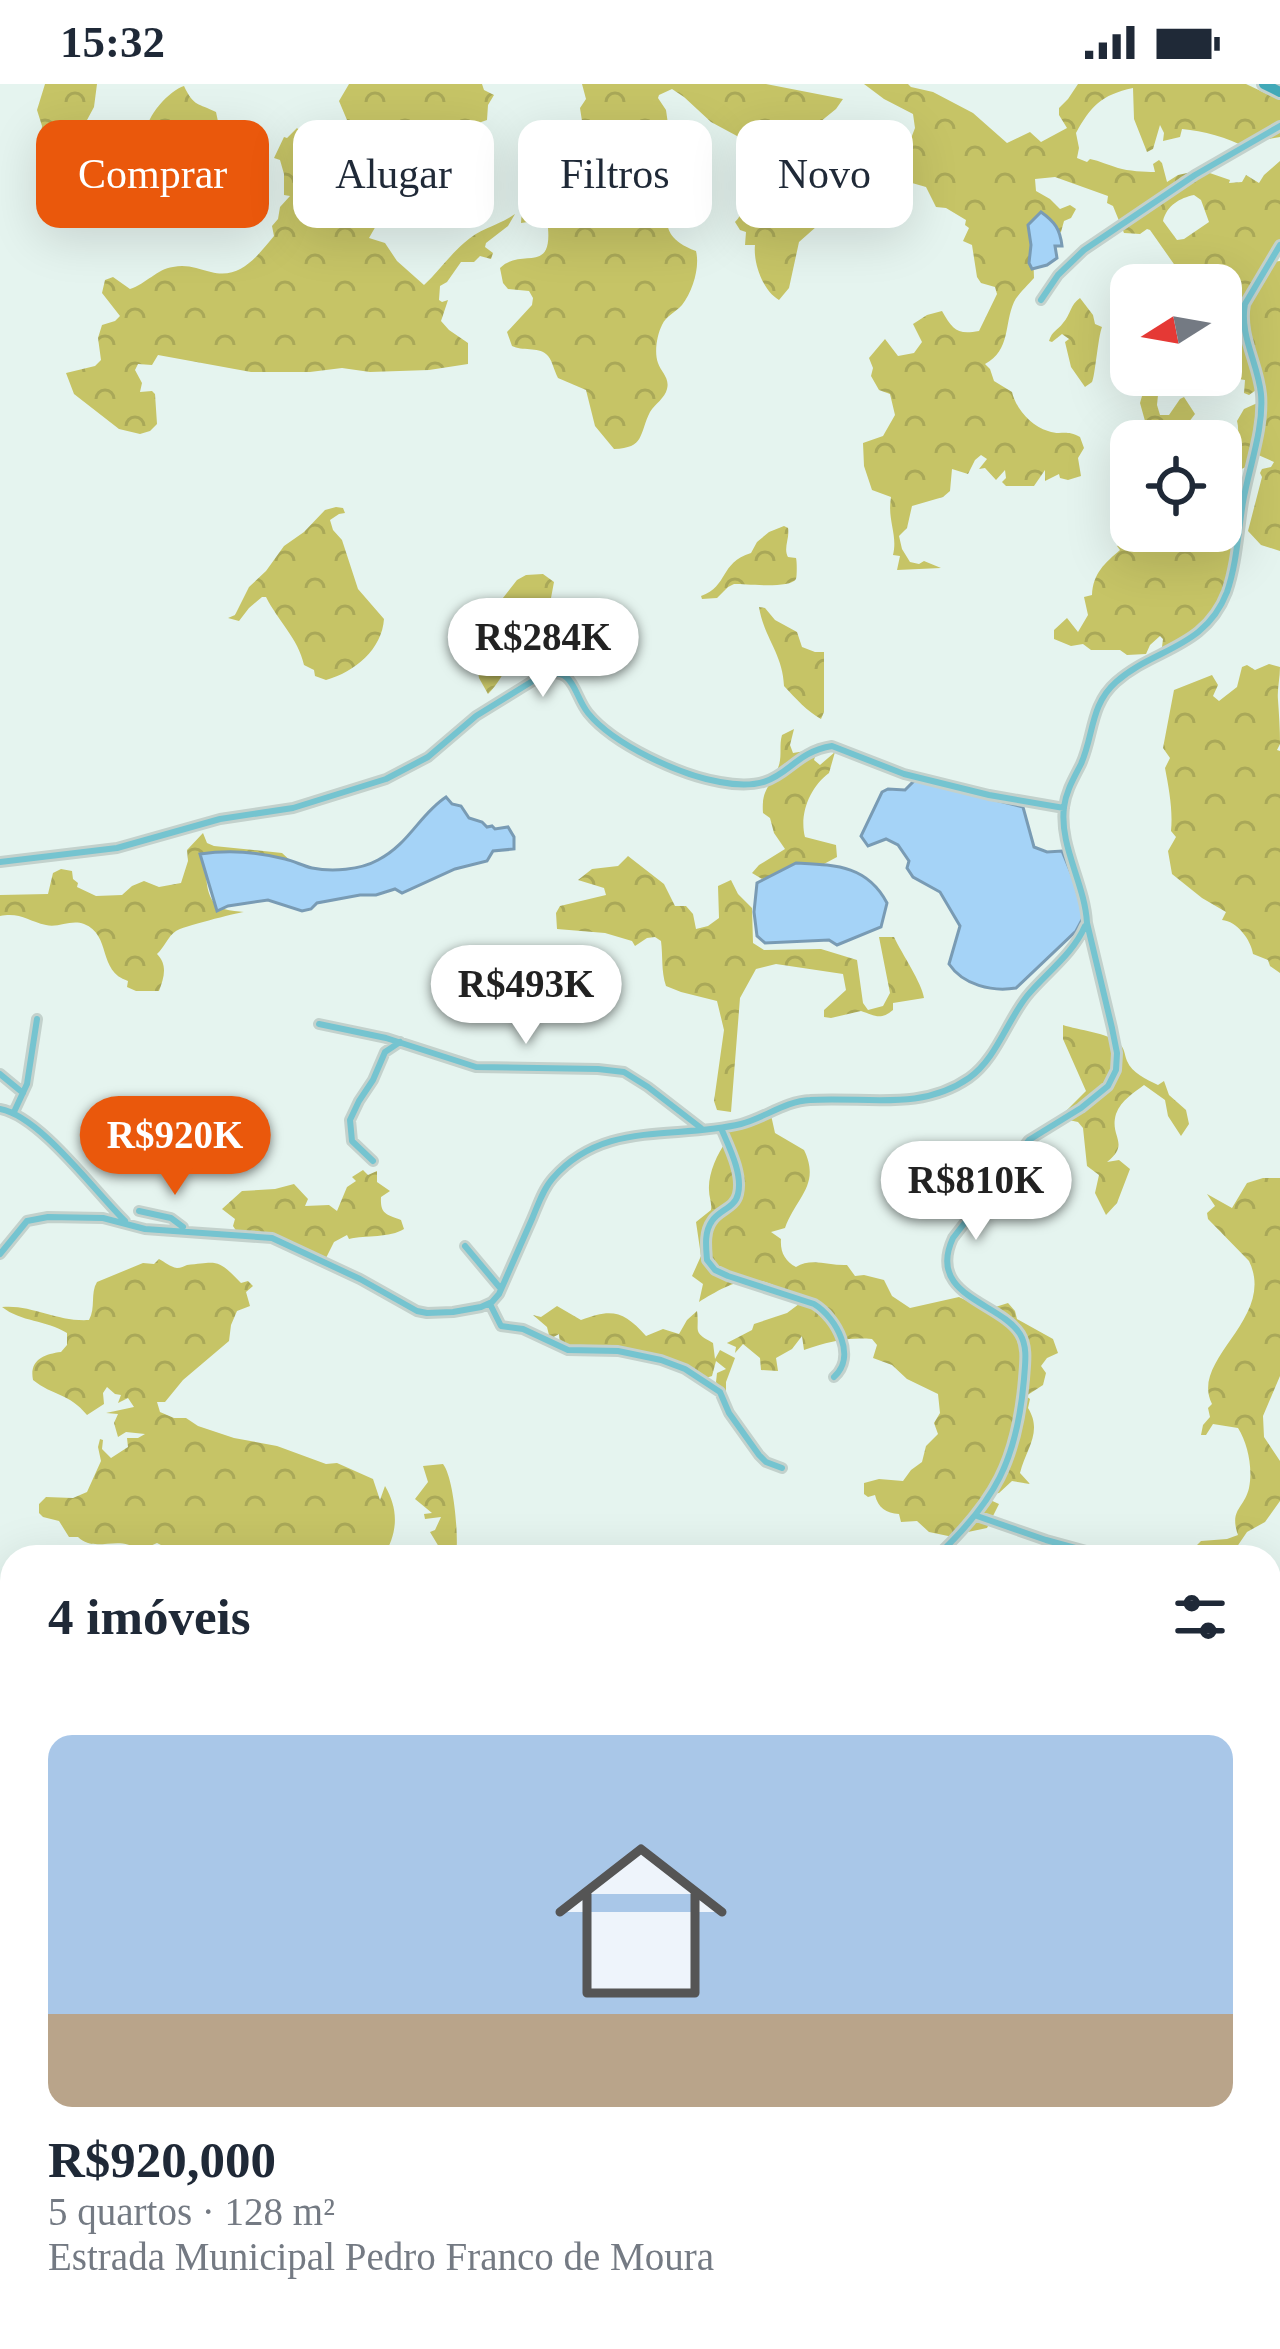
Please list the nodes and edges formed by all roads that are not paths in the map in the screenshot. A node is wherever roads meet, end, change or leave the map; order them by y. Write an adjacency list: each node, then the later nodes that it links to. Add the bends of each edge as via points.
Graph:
1 (1264, 84): 2 (main road)
2 (1280, 92)
3 (1280, 126): 5 (street, via 1084,250)
4 (1280, 244): 6 (street, via 1243,314 1262,399 1228,588 1188,640 1104,694)
5 (1041, 300)
6 (1064, 808): 7 (street, via 904,774 832,746 769,782 703,778 620,738 589,715 567,677 553,672 386,778 117,848); 8 (street)
7 (0, 862)
8 (1087, 923): 16 (street, via 966,1080 902,1102 802,1100); 28 (street, via 1116,1070 1108,1086 1030,1140 946,1252 952,1278 1014,1327 1026,1353 1020,1423 1002,1477)
9 (37, 1019): 13 (street)
10 (319, 1024): 11 (street)
11 (400, 1042): 17 (street, via 476,1067 624,1072); 18 (street, via 385,1052 350,1120 352,1141)
12 (0, 1074): 13 (street)
13 (22, 1094): 15 (street)
14 (0, 1109): 15 (street)
15 (14, 1112): 20 (street)
16 (722, 1128): 17 (street); 26 (street, via 739,1191 709,1226 706,1260 728,1276 824,1310 846,1359)
17 (704, 1131): 24 (street, via 610,1139 576,1158 546,1189)
18 (373, 1161)
19 (139, 1211): 21 (street)
20 (128, 1225): 21 (street); 23 (street, via 35,1218)
21 (186, 1230): 25 (street, via 272,1238 417,1311)
22 (466, 1246): 24 (street)
23 (0, 1254)
24 (501, 1289): 25 (street)
25 (490, 1304): 27 (street, via 501,1326 560,1348 637,1354 709,1383 759,1454)
26 (834, 1377)
27 (782, 1468)
28 (976, 1516): 29 (street); 30 (street)
29 (948, 1545)
30 (1064, 1545)

